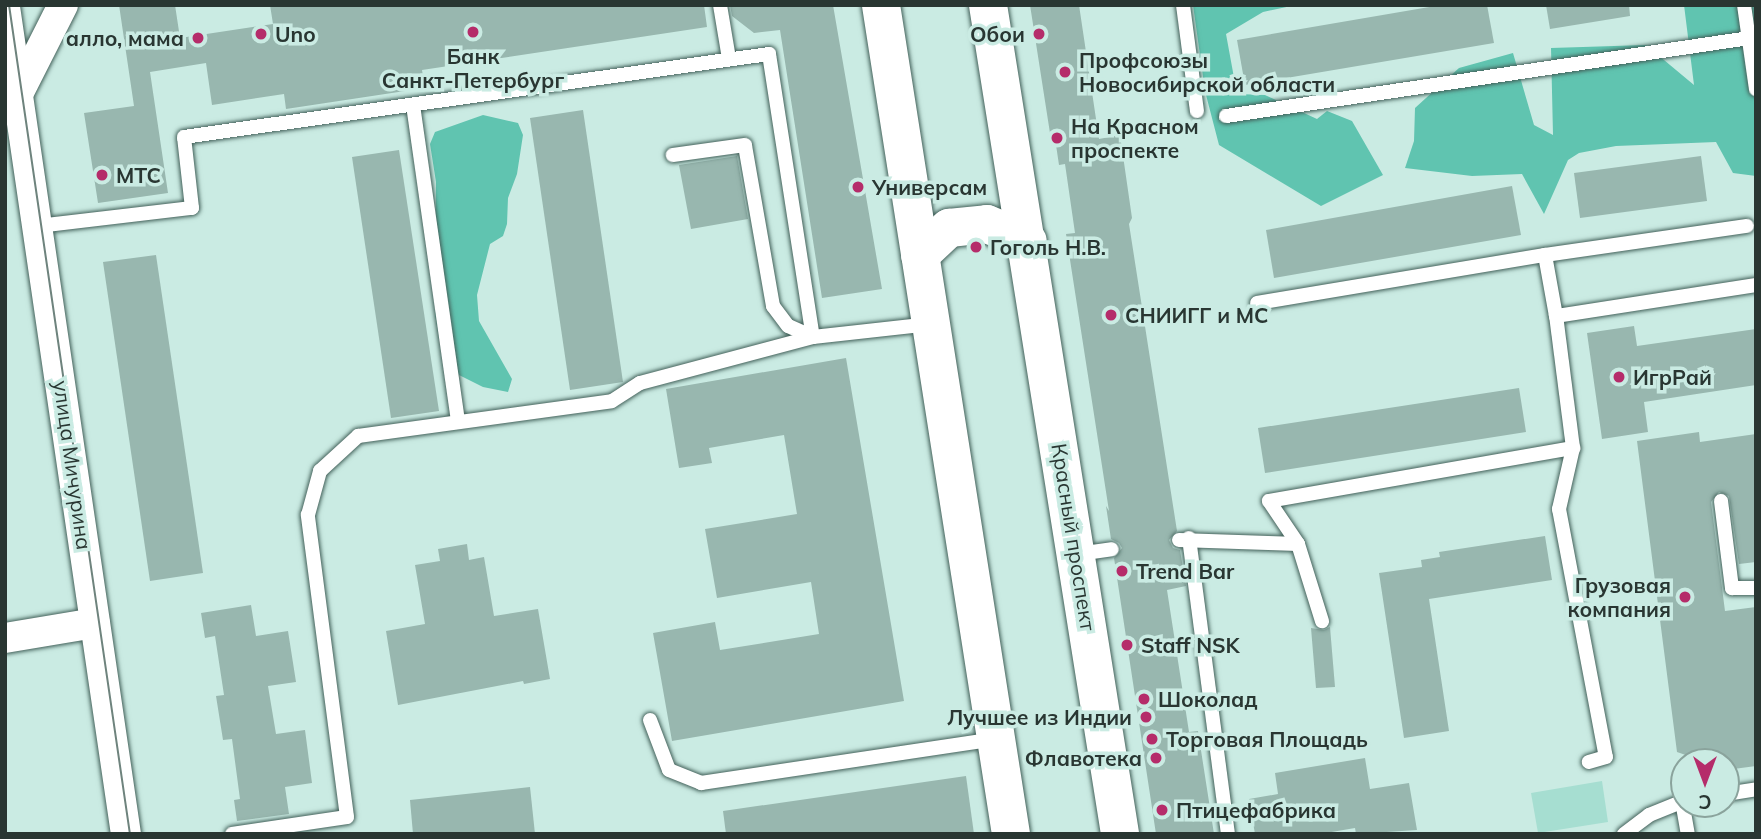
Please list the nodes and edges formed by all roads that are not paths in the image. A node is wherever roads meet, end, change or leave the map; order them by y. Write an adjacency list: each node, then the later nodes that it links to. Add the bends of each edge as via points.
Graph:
1 (64, 5): 11 (street)
2 (720, 5): 9 (lane)
3 (881, 5): 19 (main road)
4 (988, 5): 18 (main road, Красный проспект)
5 (1183, 5): 13 (lane)
6 (1744, 5): 8 (lane)
7 (5, 7): 11 (street, улица Мичурина)
8 (1749, 38): 10 (lane); 14 (lane)
9 (729, 59): 12 (lane); 25 (lane, via 769,54)
10 (1756, 89)
11 (12, 92): 16 (street, улица Мичурина)
12 (412, 106): 16 (lane, via 184,137 192,208); 26 (lane)
13 (1197, 111)
14 (1226, 116)
15 (673, 155): 25 (lane, via 745,145 773,306 788,326)
16 (38, 226): 32 (street, улица Мичурина)
17 (1747, 226): 20 (lane)
18 (1028, 241): 19 (main road, via 987,224 949,228); 41 (main road, Красный проспект, via 1094,552)
19 (920, 255): 24 (main road)
20 (1545, 255): 22 (lane); 23 (lane)
21 (1756, 285): 23 (lane)
22 (1257, 303)
23 (1556, 316): 27 (lane)
24 (930, 324): 25 (lane); 35 (main road)
25 (813, 337): 26 (lane, via 640,383 612,401)
26 (458, 422): 39 (lane, via 358,436 320,471 308,515 347,817)
27 (1573, 448): 29 (lane, via 1269,501); 36 (lane, via 1559,509 1606,758)
28 (1721, 501): 30 (lane, via 1732,588)
29 (1298, 544): 31 (lane); 42 (lane, via 1184,539)
30 (1756, 588)
31 (1322, 621)
32 (95, 623): 33 (street); 38 (street, улица Мичурина)
33 (5, 638)
34 (650, 720): 35 (lane, via 670,770 701,783)
35 (995, 738): 40 (main road)
36 (1589, 762)
37 (1670, 806): 43 (lane)
38 (127, 834)
39 (232, 834)
40 (1011, 834)
41 (1120, 834)
42 (1228, 834)
43 (1624, 834)

